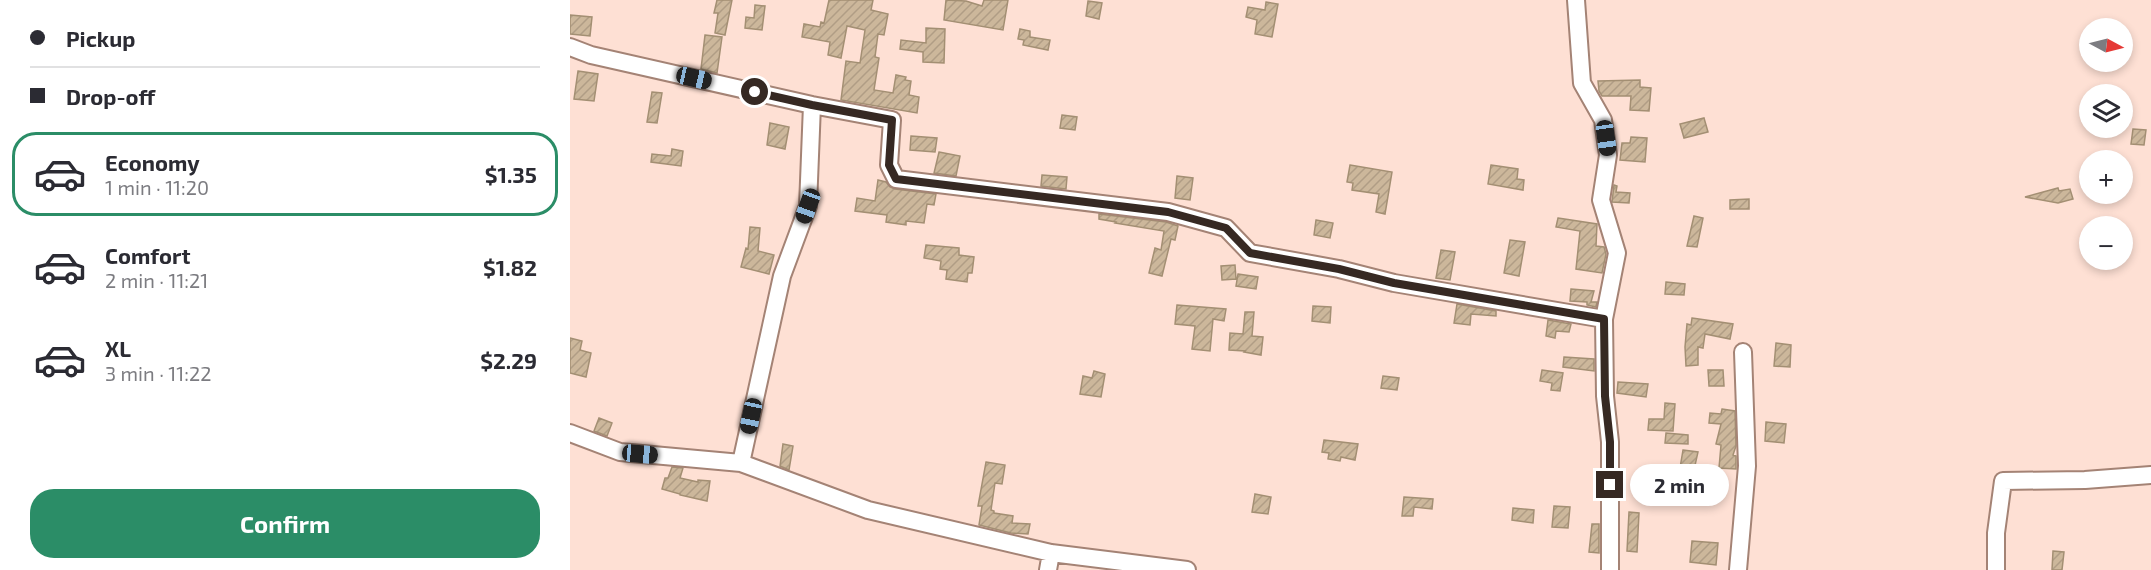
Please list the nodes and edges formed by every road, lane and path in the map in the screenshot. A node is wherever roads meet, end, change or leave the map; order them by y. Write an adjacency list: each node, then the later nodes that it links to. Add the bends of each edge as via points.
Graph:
1 (1576, 0): 4 (street, via 1582,83 1603,120 1608,155 1601,200 1617,254)
2 (570, 47): 3 (street)
3 (812, 105): 4 (street, via 892,120 889,165 896,179 1168,212 1226,228 1250,253 1394,283); 7 (street, via 808,206 782,276)
4 (1604, 319): 11 (street, via 1610,442)
5 (1743, 352): 12 (street, via 1747,466)
6 (570, 434): 7 (street, via 620,452)
7 (741, 463): 9 (street, via 868,510)
8 (2151, 475): 13 (street, via 2003,481)
9 (1050, 562): 10 (street)
10 (1188, 570)
11 (1610, 570)
12 (1738, 570)
13 (1996, 570)

